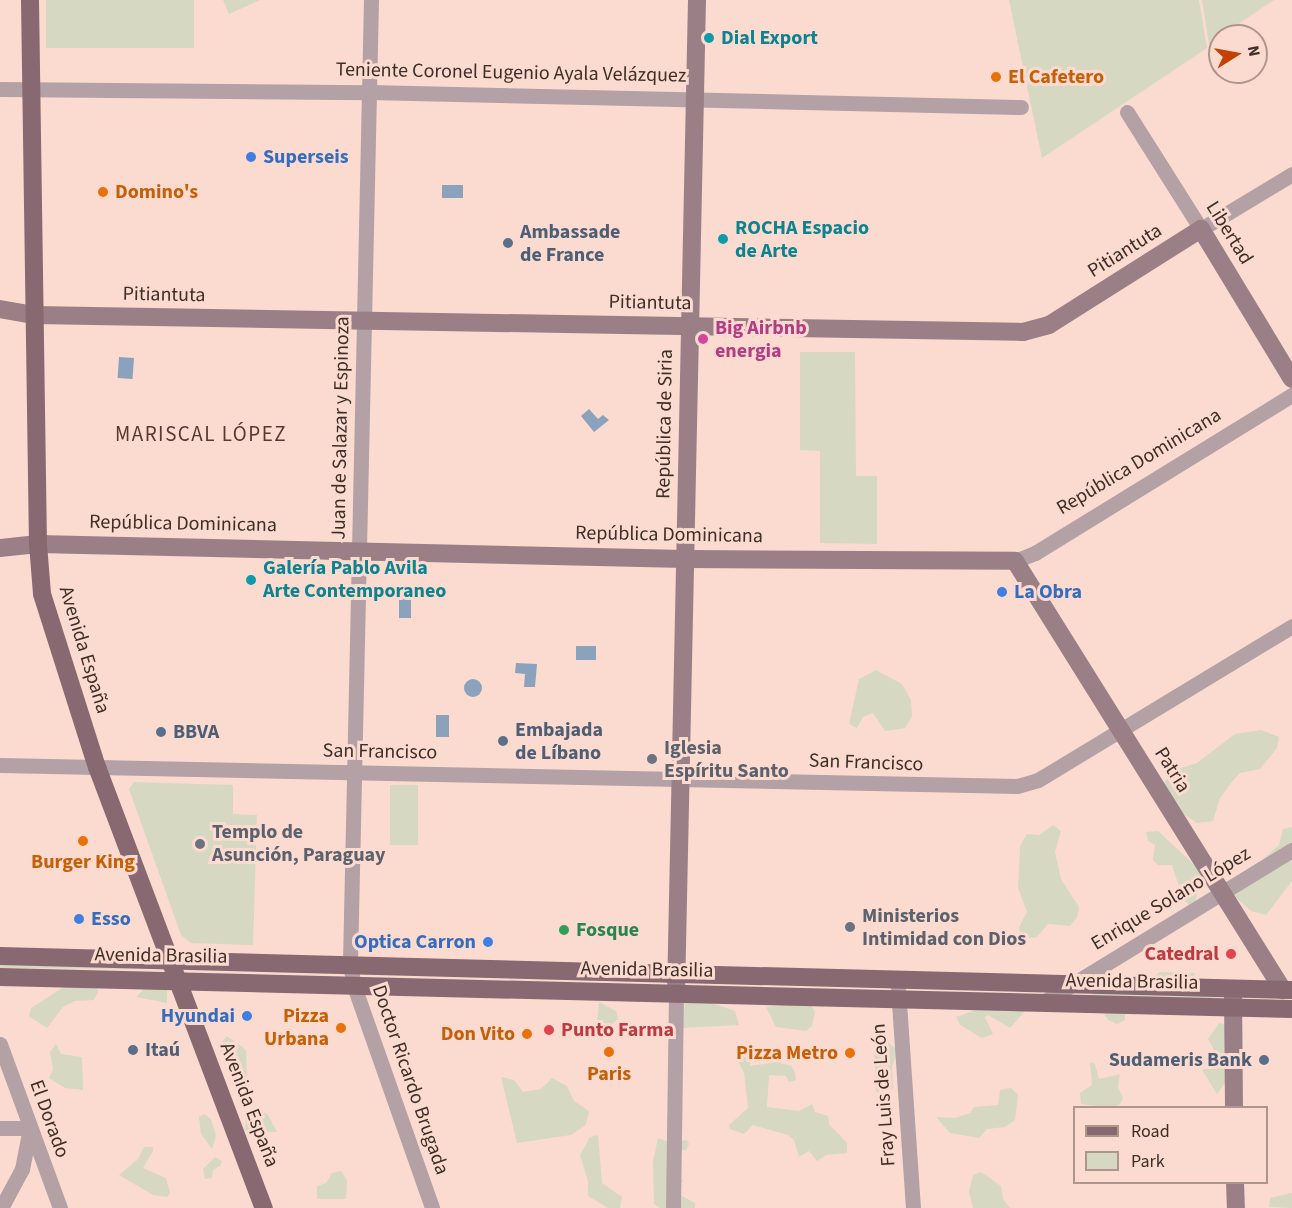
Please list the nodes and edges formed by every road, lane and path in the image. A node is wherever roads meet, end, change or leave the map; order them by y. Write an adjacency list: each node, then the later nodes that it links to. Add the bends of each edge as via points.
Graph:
1 (30, 0): 5 (main road, Avenida España)
2 (371, 0): 6 (street, Juan de Salazar y Espinoza)
3 (697, 0): 7 (street, República de Siria)
4 (0, 89): 5 (street, Teniente Coronel Eugenio Ayala Velázquez)
5 (31, 90): 6 (street, Teniente Coronel Eugenio Ayala Velázquez); 13 (main road, Avenida España)
6 (369, 92): 7 (street, Teniente Coronel Eugenio Ayala Velázquez); 14 (street, Juan de Salazar y Espinoza)
7 (695, 98): 8 (street, Teniente Coronel Eugenio Ayala Velázquez); 15 (street, República de Siria)
8 (1021, 107)
9 (1127, 112): 11 (street, Libertad)
10 (1292, 174): 11 (street, Pitiantuta)
11 (1201, 229): 15 (street, Pitiantuta, via 1048,325 1023,332); 16 (street, Libertad)
12 (0, 309): 13 (street, Pitiantuta)
13 (34, 315): 14 (street, Pitiantuta); 18 (main road, Avenida España)
14 (364, 321): 15 (street, Pitiantuta); 20 (street, Juan de Salazar y Espinoza)
15 (690, 326): 21 (street, República de Siria)
16 (1292, 379)
17 (1292, 395): 22 (street, República Dominicana)
18 (38, 544): 19 (street, República Dominicana); 20 (street, República Dominicana); 26 (main road, Avenida España, via 48,621)
19 (0, 548)
20 (359, 549): 21 (street, República Dominicana); 27 (street, Juan de Salazar y Espinoza)
21 (685, 559): 22 (street, República Dominicana); 28 (street, República de Siria)
22 (1015, 561): 24 (street, Patria)
23 (1292, 626): 24 (street, San Francisco)
24 (1120, 730): 28 (street, San Francisco, via 1038,780 1017,786); 30 (street, Patria)
25 (0, 765): 26 (street, San Francisco)
26 (97, 767): 27 (street, San Francisco); 32 (main road, Avenida España)
27 (354, 772): 28 (street, San Francisco); 33 (street, Juan de Salazar y Espinoza)
28 (680, 780): 34 (street, República de Siria)
29 (1292, 850): 30 (street, Enrique Solano López)
30 (1222, 892): 38 (street, Enrique Solano López); 42 (street, Patria)
31 (0, 956): 32 (main road, Avenida Brasilia)
32 (172, 960): 33 (main road, Avenida Brasilia); 36 (main road, Avenida España)
33 (350, 964): 34 (main road, Avenida Brasilia); 39 (street, Doctor Ricardo Brugada)
34 (676, 973): 37 (main road, Avenida Brasilia); 41 (street, República de Siria)
35 (0, 977): 36 (main road, Avenida Brasilia)
36 (178, 978): 39 (main road, Avenida Brasilia); 54 (main road, Avenida España)
37 (898, 979): 38 (main road, Avenida Brasilia); 43 (street, Fray Luis de León)
38 (1071, 984): 40 (main road, Avenida Brasilia); 44 (street, Enrique Solano López)
39 (354, 986): 41 (main road, Avenida Brasilia); 55 (street, Doctor Ricardo Brugada)
40 (1233, 988): 42 (main road, Avenida Brasilia); 45 (street)
41 (676, 994): 43 (main road, Avenida Brasilia); 56 (street)
42 (1289, 994)
43 (899, 999): 44 (main road, Avenida Brasilia); 57 (street, Fray Luis de León)
44 (1042, 1003): 45 (main road, Avenida Brasilia)
45 (1232, 1008): 46 (main road, Avenida Brasilia); 48 (street)
46 (1292, 1009)
47 (0, 1044): 50 (street, El Dorado)
48 (1234, 1106)
49 (0, 1128): 50 (street)
50 (30, 1128): 52 (street, via 22,1169); 53 (street, El Dorado)
51 (1235, 1184): 58 (street)
52 (1, 1208)
53 (60, 1208)
54 (264, 1208)
55 (432, 1208)
56 (673, 1208)
57 (913, 1208)
58 (1236, 1208)

